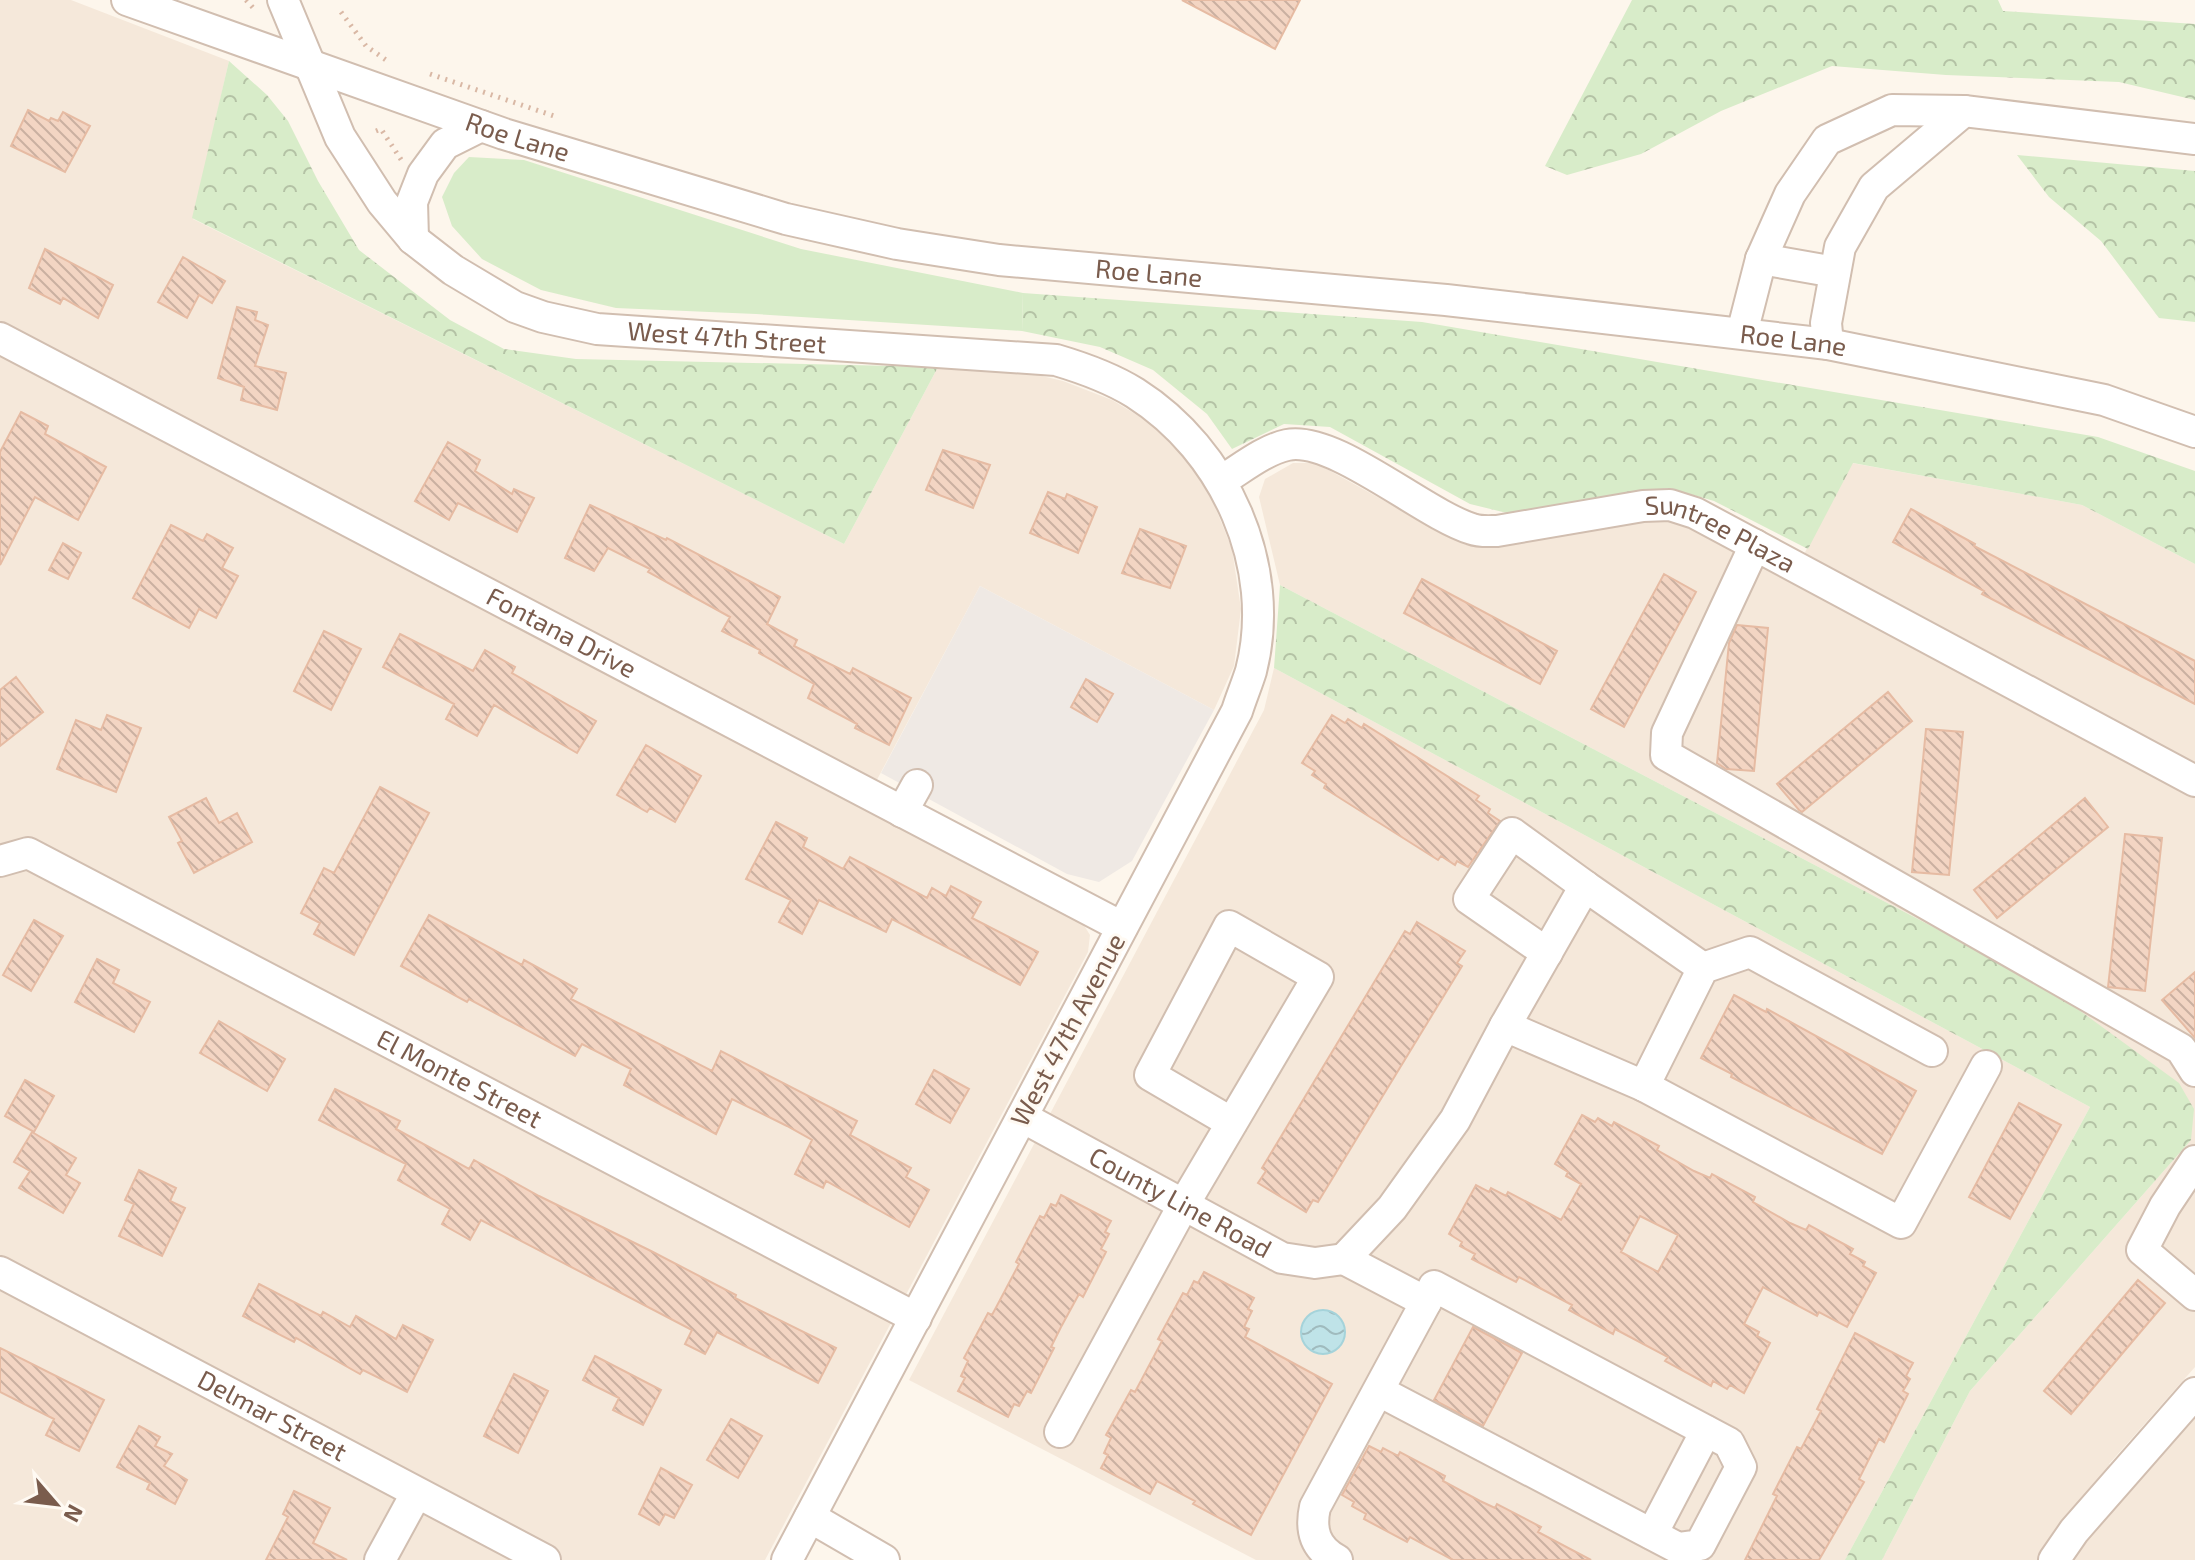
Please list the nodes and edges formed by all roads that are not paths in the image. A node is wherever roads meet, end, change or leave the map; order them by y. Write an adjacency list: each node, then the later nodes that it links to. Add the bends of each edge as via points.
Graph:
1 (127, 0): 4 (street, Roe Lane)
2 (191, 0): 4 (street)
3 (283, 0): 5 (street, West 47th Street)
4 (156, 11): 5 (street, Roe Lane)
5 (310, 67): 7 (street, Roe Lane); 9 (street, West 47th Street, via 340,137)
6 (1964, 111): 8 (street); 10 (street, via 1892,110 1827,140 1790,194); 11 (street, via 1874,187 1840,247)
7 (481, 126): 9 (street, via 445,144 423,174 412,202); 12 (street, Roe Lane, via 786,219 911,247)
8 (2195, 139)
9 (413, 239): 16 (street, West 47th Street, via 515,307 597,329 1056,360 1080,367 1135,393 1163,414 1196,445)
10 (1761, 259): 11 (street); 12 (street)
11 (1835, 272): 14 (street, via 1826,323)
12 (1742, 333): 14 (street, Roe Lane)
13 (0, 338): 20 (street, Fontana Drive)
14 (1828, 344): 15 (street, Roe Lane, via 2104,400)
15 (2195, 432)
16 (1221, 481): 17 (street, Suntree Plaza, via 1288,445 1318,448 1474,530 1670,505); 23 (street, West 47th Avenue, via 1250,550 1257,628 1251,669 1237,711)
17 (1755, 545): 18 (street, Suntree Plaza); 29 (street, via 1667,733 1666,755 2181,1049)
18 (2195, 781)
19 (917, 785): 20 (street)
20 (902, 812): 23 (street, Fontana Drive)
21 (0, 861): 39 (street, El Monte Street, via 28,853)
22 (1585, 886): 24 (street); 24 (street, via 1512,833 1469,899); 25 (street)
23 (1122, 927): 31 (street, West 47th Avenue)
24 (1547, 953): 26 (street)
25 (1703, 968): 27 (street, via 1750,952); 30 (street)
26 (1505, 1026): 30 (street); 35 (street, via 1455,1120 1392,1208)
27 (1932, 1051)
28 (1986, 1066): 30 (street, via 1901,1223)
29 (2195, 1071)
30 (1644, 1086)
31 (1022, 1117): 34 (street, County Line Road); 39 (street, West 47th Avenue)
32 (1232, 1123): 32 (street, via 1150,1075 1229,926 1318,977); 34 (street)
33 (2195, 1161): 37 (street, via 2142,1250)
34 (1184, 1204): 35 (street, County Line Road, via 1282,1258 1315,1263); 43 (street)
35 (1344, 1259): 38 (street)
36 (0, 1272): 44 (street, Delmar Street)
37 (2195, 1295)
38 (1426, 1302): 40 (street); 42 (street, via 1434,1286)
39 (916, 1318): 45 (street, West 47th Avenue)
40 (1379, 1391): 46 (street); 51 (street, via 1315,1507 1311,1525 1317,1542)
41 (2195, 1393): 52 (street)
42 (1706, 1431): 46 (street); 46 (street, via 1729,1443 1741,1467 1700,1545 1678,1548)
43 (1060, 1432)
44 (416, 1494): 47 (street); 48 (street, Delmar Street)
45 (810, 1517): 49 (street, West 47th Avenue); 50 (street)
46 (1652, 1534)
47 (380, 1560)
48 (545, 1560)
49 (787, 1560)
50 (884, 1560)
51 (1337, 1560)
52 (2054, 1560)

